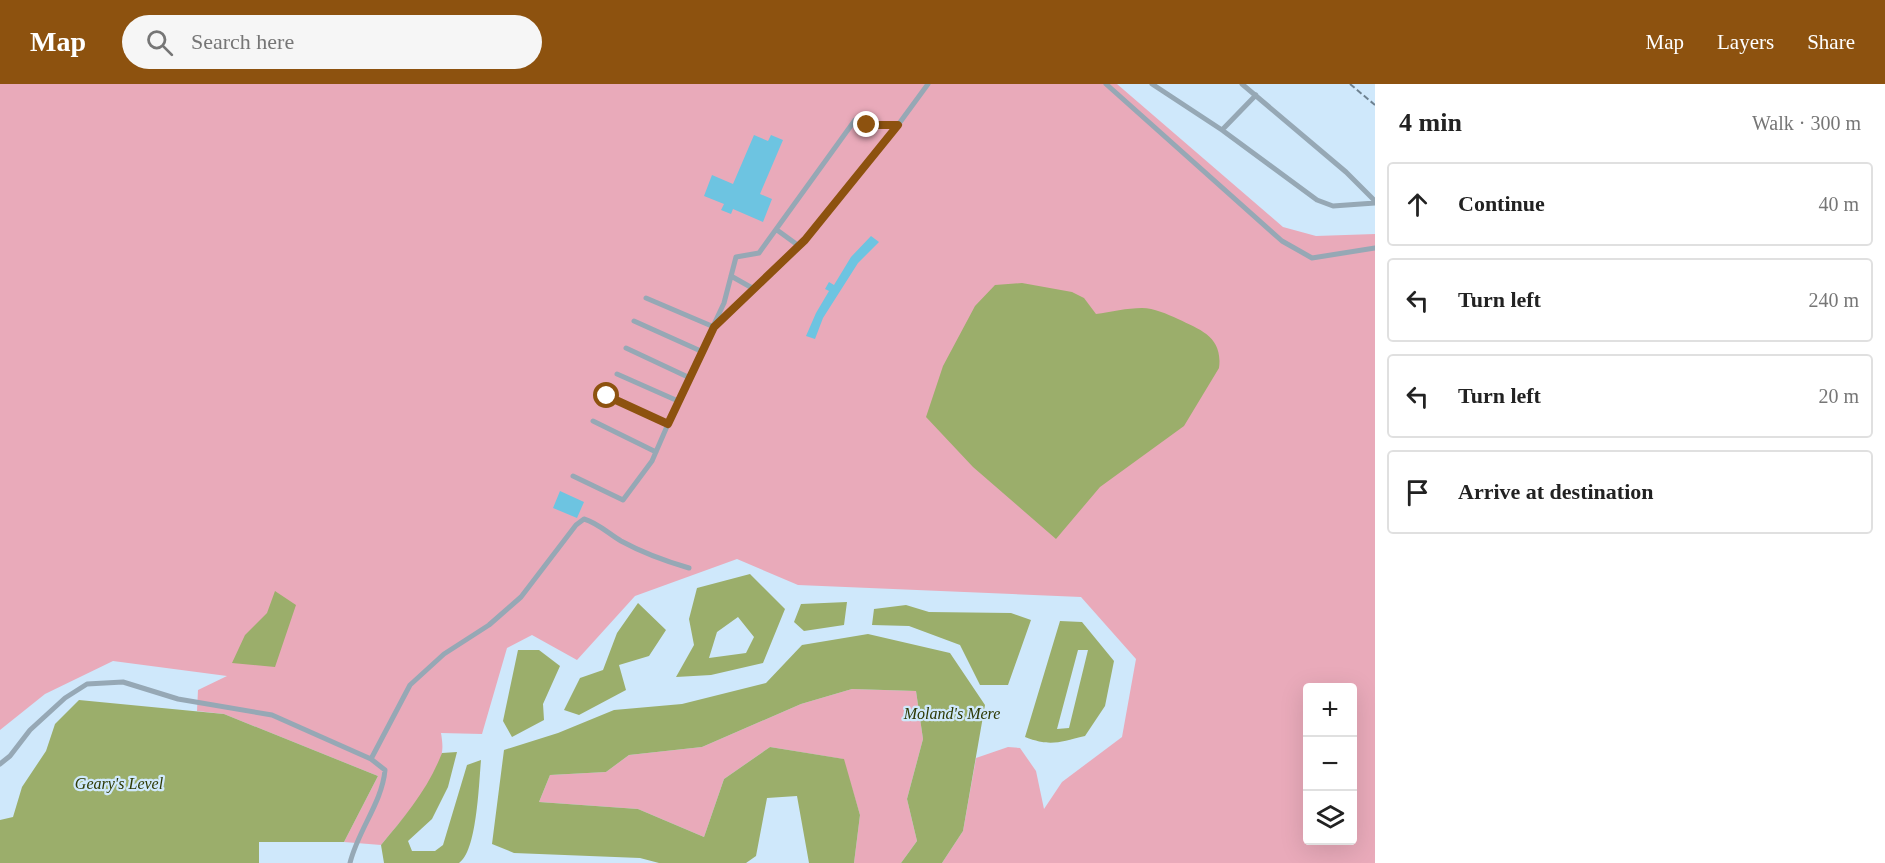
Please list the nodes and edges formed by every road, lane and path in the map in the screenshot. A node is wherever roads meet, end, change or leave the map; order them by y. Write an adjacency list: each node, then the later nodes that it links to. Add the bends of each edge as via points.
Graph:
1 (928, 84): 8 (lane)
2 (1106, 84): 13 (lane, via 1282,241 1312,258)
3 (1152, 84): 9 (lane)
4 (1242, 84): 6 (lane)
5 (1350, 84): 7 (path)
6 (1256, 95): 9 (lane); 10 (lane)
7 (1375, 105)
8 (898, 125): 11 (lane, via 876,126 855,120); 12 (lane)
9 (1221, 130): 10 (lane, via 1317,200 1334,206)
10 (1375, 202)
11 (777, 230): 12 (lane); 14 (lane, via 759,253 736,257)
12 (799, 246): 15 (lane)
13 (1375, 248)
14 (731, 276): 15 (lane); 18 (lane)
15 (754, 289): 18 (lane)
16 (646, 298): 18 (lane)
17 (634, 321): 20 (lane)
18 (714, 327): 20 (lane)
19 (626, 348): 22 (lane)
20 (703, 352): 22 (lane)
21 (617, 374): 24 (lane)
22 (690, 378): 24 (lane)
23 (607, 396): 26 (lane)
24 (678, 401): 26 (lane)
25 (594, 421): 27 (lane)
26 (668, 424): 27 (lane)
27 (656, 452): 28 (lane, via 622,500)
28 (573, 476)
29 (689, 568): 30 (lane, via 656,558 584,519 521,597 489,625 444,654 410,685)
30 (371, 759): 31 (lane, via 272,715 178,699 123,682 87,684 65,698); 32 (lane, via 386,770 384,785)
31 (0, 764)
32 (350, 863)

